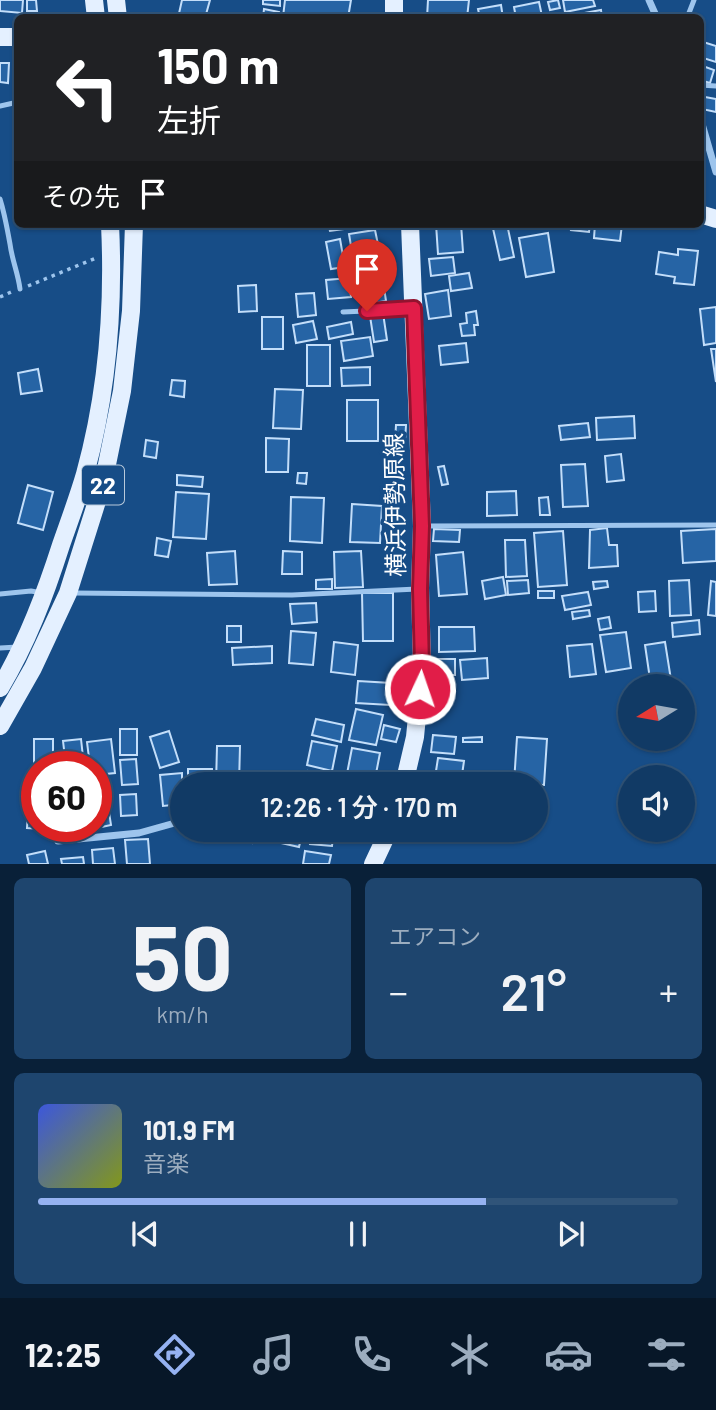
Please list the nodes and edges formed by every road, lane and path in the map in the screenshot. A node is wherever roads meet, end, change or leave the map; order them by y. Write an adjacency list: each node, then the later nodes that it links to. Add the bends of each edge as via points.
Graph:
1 (704, 131): 2 (street)
2 (716, 172)
3 (0, 200): 8 (lane)
4 (110, 228): 7 (main road, 22)
5 (134, 228): 14 (main road, 22, via 122,391 104,479)
6 (410, 228): 9 (main road, 横浜伊勢原線)
7 (111, 252): 8 (path); 16 (main road, 22, via 103,383 85,473)
8 (20, 289)
9 (414, 308): 10 (lane); 12 (main road, 横浜伊勢原線)
10 (343, 312)
11 (716, 525): 12 (lane)
12 (422, 526): 13 (main road, 横浜伊勢原線)
13 (420, 589): 14 (lane, via 292,595); 21 (main road, 横浜伊勢原線, via 422,665)
14 (68, 593): 20 (main road, 22)
15 (0, 594): 16 (lane)
16 (45, 594): 17 (main road, 22)
17 (22, 647): 18 (lane); 19 (main road, 22)
18 (0, 648)
19 (0, 688)
20 (0, 726)
21 (407, 772)
22 (170, 825): 23 (street)
23 (112, 836)
24 (383, 842): 25 (main road)
25 (373, 864)

